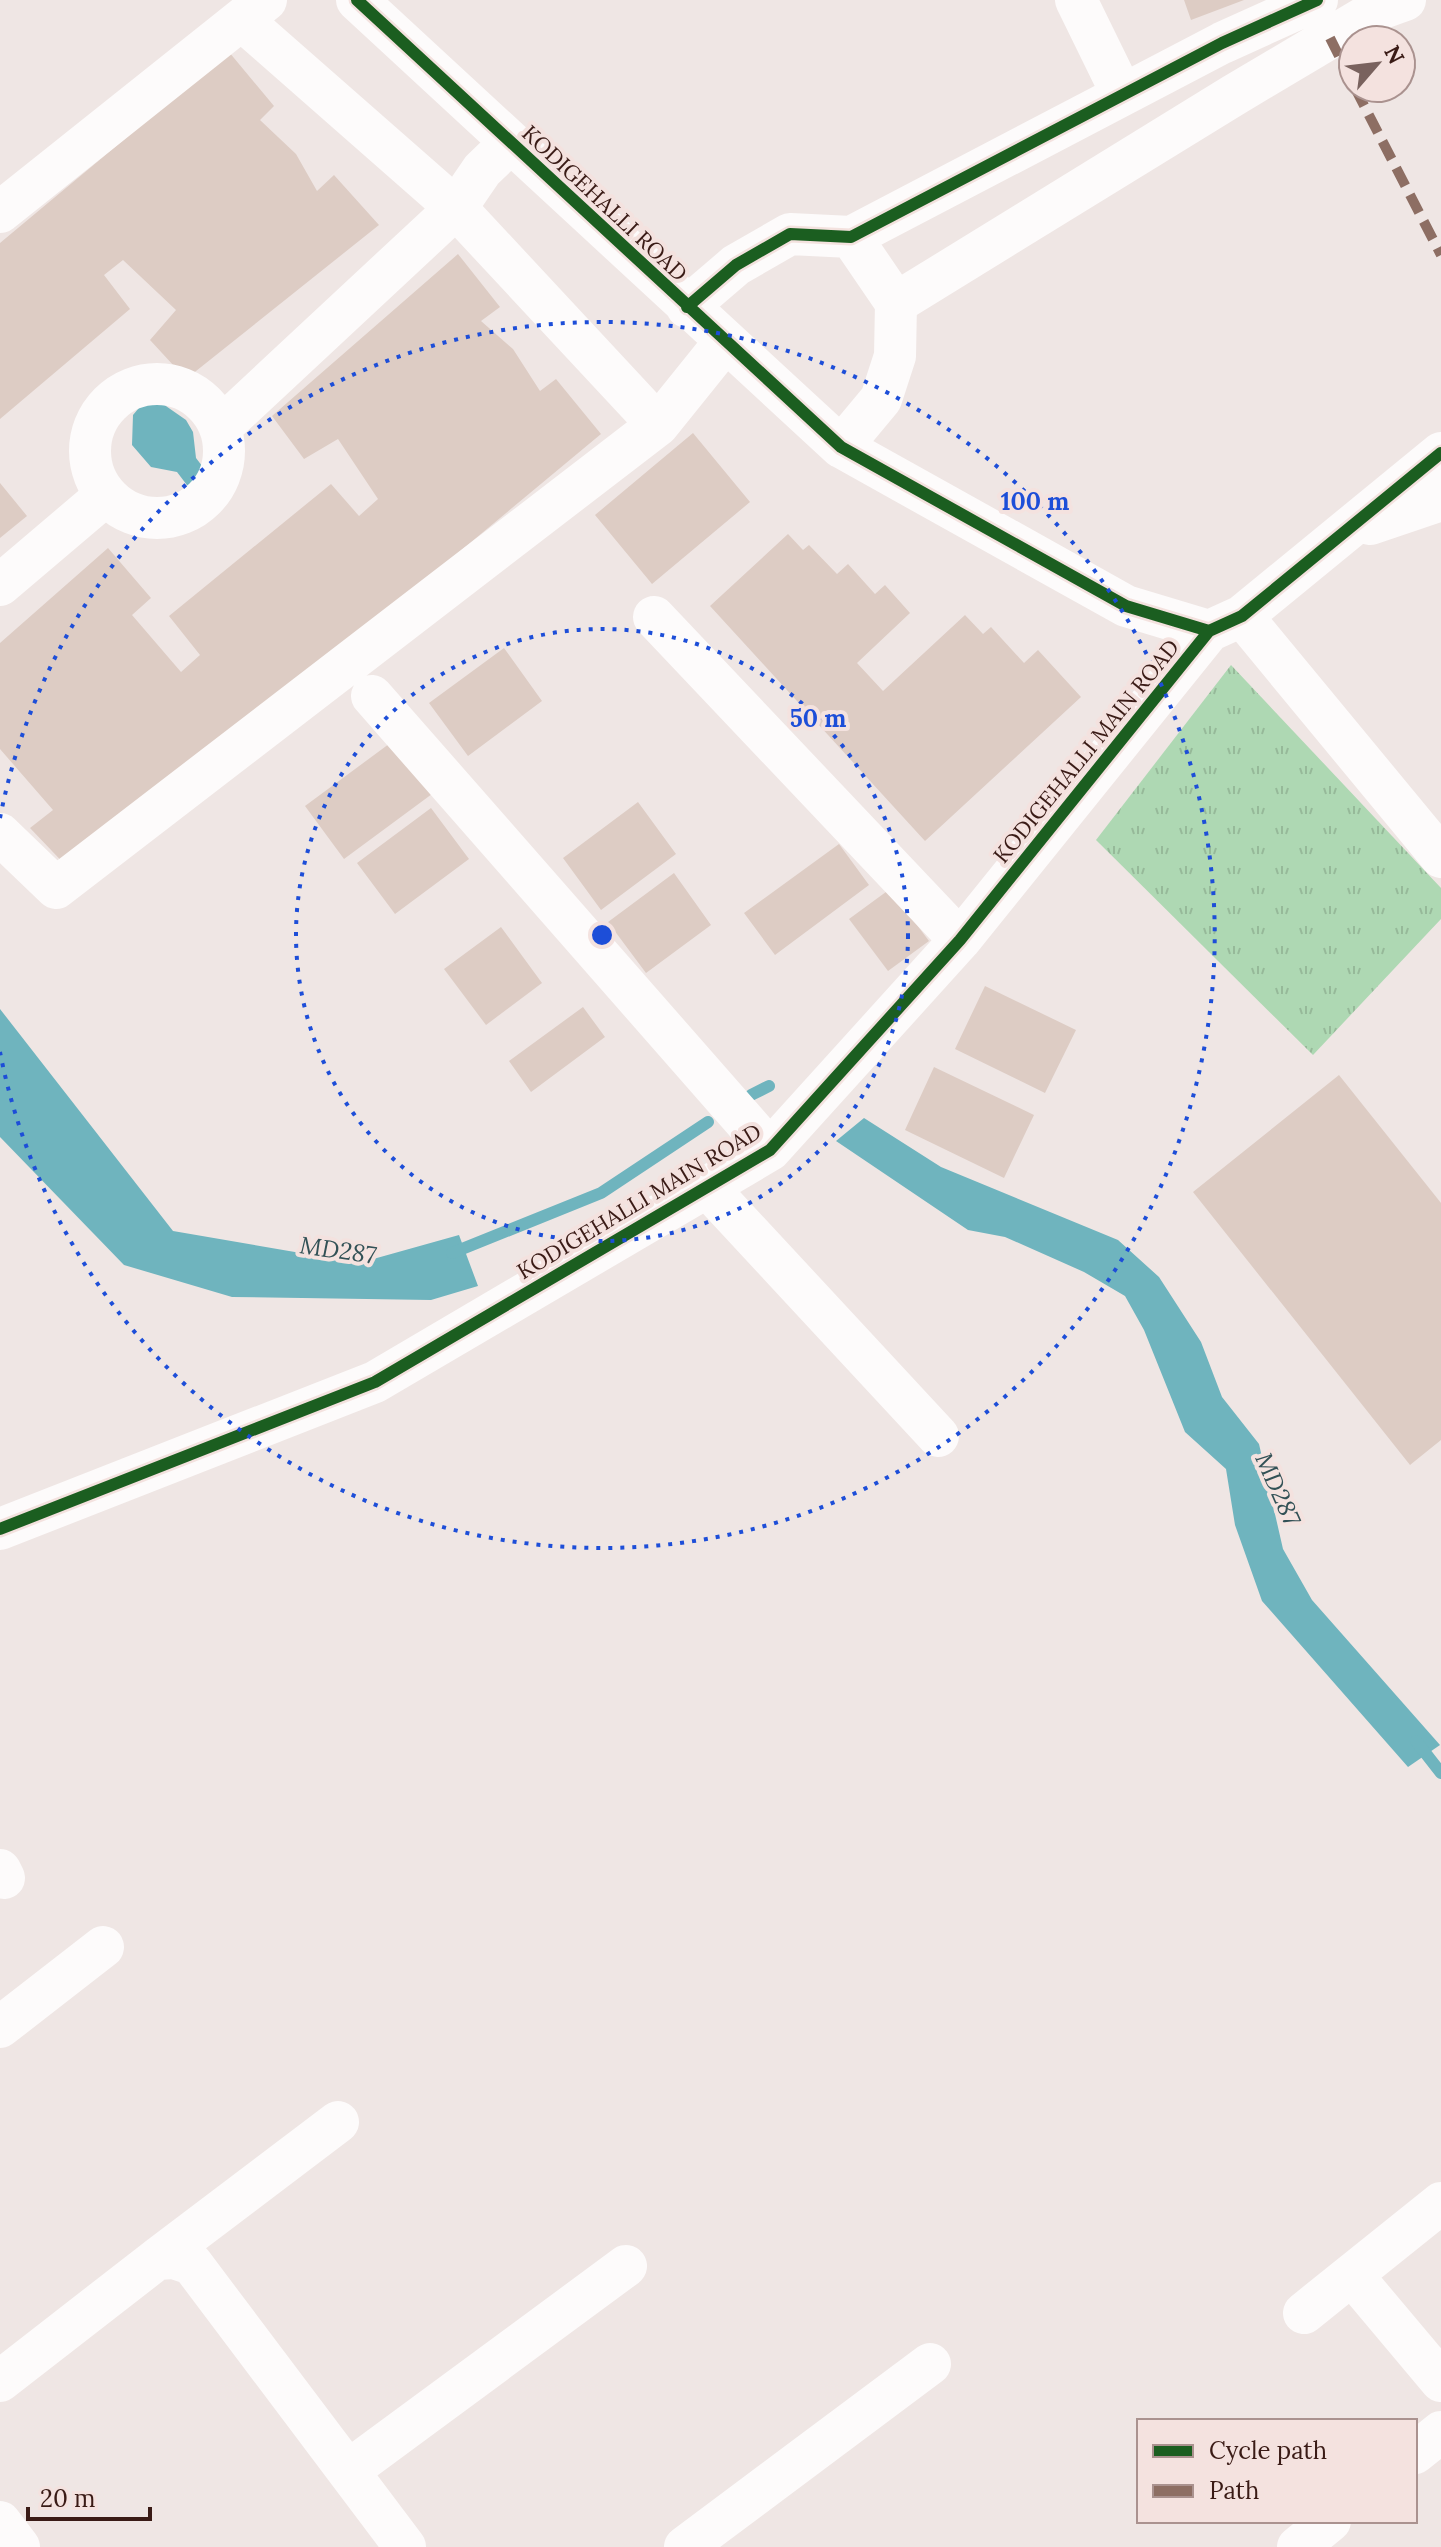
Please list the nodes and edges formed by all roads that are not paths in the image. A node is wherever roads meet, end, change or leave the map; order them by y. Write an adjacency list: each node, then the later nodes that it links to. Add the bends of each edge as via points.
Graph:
1 (357, 0): 7 (street, KODIGEHALLI ROAD)
2 (1076, 0): 6 (street)
3 (1317, 0): 6 (street)
4 (1405, 0): 11 (street, via 1377,10)
5 (255, 10): 8 (street); 9 (street)
6 (1122, 94): 10 (street)
7 (511, 142): 8 (street, via 482,170); 12 (street, KODIGEHALLI ROAD)
8 (456, 208): 14 (street); 15 (street)
9 (0, 212)
10 (851, 237): 11 (street); 12 (street, via 790,234 736,265)
11 (896, 303): 16 (street, via 895,356 881,399)
12 (687, 307): 13 (street, KODIGEHALLI ROAD)
13 (724, 343): 14 (street); 16 (street, KODIGEHALLI ROAD)
14 (658, 425): 25 (street, via 56,888)
15 (221, 427): 18 (street, via 221,473 192,509 170,517 147,517 124,510); 18 (street, via 193,393 174,385 132,387 101,414 92,433 90,454)
16 (841, 447): 23 (street, KODIGEHALLI ROAD, via 1126,606)
17 (1441, 453): 20 (street, KODIGEHALLI MAIN ROAD)
18 (106, 495): 21 (street)
19 (1441, 500): 20 (street)
20 (1344, 533): 23 (street, KODIGEHALLI MAIN ROAD)
21 (0, 585)
22 (654, 617): 27 (street)
23 (1225, 624): 26 (street); 27 (street, KODIGEHALLI MAIN ROAD)
24 (372, 696): 28 (street)
25 (0, 834)
26 (1441, 857)
27 (960, 940): 28 (street, KODIGEHALLI MAIN ROAD)
28 (770, 1150): 29 (street, KODIGEHALLI MAIN ROAD)
29 (706, 1186): 30 (street); 31 (street, KODIGEHALLI MAIN ROAD, via 375,1382)
30 (938, 1436)
31 (0, 1529)
32 (103, 1947): 33 (street)
33 (0, 2027)
34 (338, 2122): 36 (street)
35 (1441, 2203): 38 (street)
36 (157, 2259): 41 (street); 45 (street, via 192,2264)
37 (626, 2266): 45 (street)
38 (1352, 2275): 39 (street); 42 (street)
39 (1304, 2313)
40 (930, 2364): 50 (street)
41 (0, 2381)
42 (1441, 2381)
43 (1441, 2432): 44 (street)
44 (1417, 2451)
45 (348, 2471): 49 (street)
46 (0, 2522): 48 (street)
47 (1328, 2523): 51 (street)
48 (19, 2547)
49 (405, 2547)
50 (685, 2547)
51 (1298, 2547)

